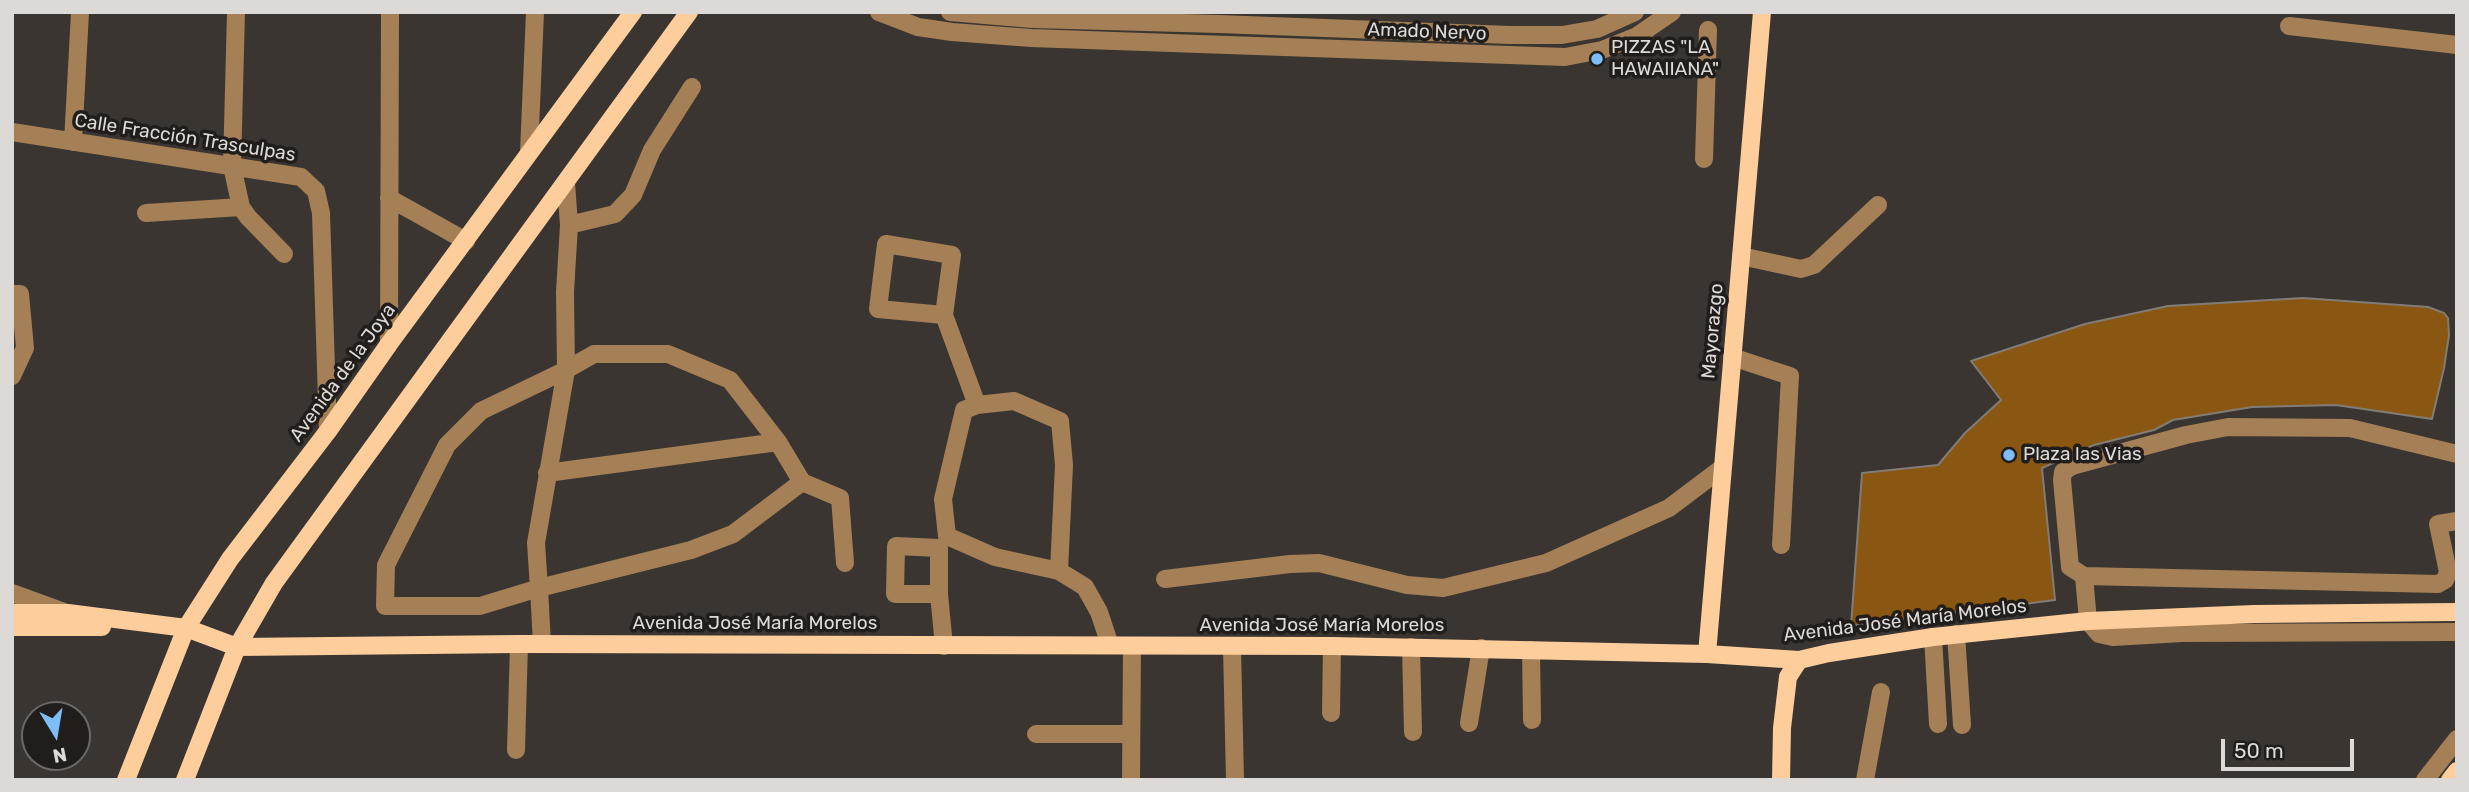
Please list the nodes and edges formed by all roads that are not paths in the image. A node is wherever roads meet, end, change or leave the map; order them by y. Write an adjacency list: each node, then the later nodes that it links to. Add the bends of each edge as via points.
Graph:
1 (79, 12): 17 (street)
2 (236, 12): 20 (street)
3 (390, 12): 22 (street)
4 (535, 12): 18 (street)
5 (633, 12): 18 (main road, Avenida de la Joya)
6 (688, 12): 21 (main road)
7 (879, 12): 10 (street, Amado Nervo, via 929,29 1031,38 1565,57 1602,50 1637,36)
8 (950, 12): 9 (street, Amado Nervo, via 1032,19 1562,35 1597,29)
9 (1635, 12)
10 (1672, 12)
11 (1762, 12): 29 (main road, Mayorazgo)
12 (2289, 26): 14 (street)
13 (1708, 30): 19 (street)
14 (2457, 45)
15 (692, 87): 26 (street, via 652,150 633,195 615,214)
16 (12, 132): 17 (street, Calle Fracción Trasculpas)
17 (73, 142): 20 (street, Calle Fracción Trasculpas)
18 (529, 152): 27 (main road, Avenida de la Joya)
19 (1704, 159)
20 (232, 166): 24 (street); 37 (street, Calle Fracción Trasculpas, via 301,177 316,191 321,213)
21 (566, 183): 26 (street); 64 (main road, via 274,583)
22 (389, 198): 27 (street); 32 (street)
23 (1878, 205): 29 (street, via 1815,265 1801,270)
24 (241, 207): 25 (street); 28 (street)
25 (146, 213)
26 (569, 225): 34 (street)
27 (466, 241): 32 (main road, Avenida de la Joya)
28 (284, 254)
29 (1741, 256): 33 (main road, Mayorazgo)
30 (12, 294): 35 (street, via 20,294 25,348)
31 (944, 315): 31 (street, via 878,309 886,244 952,255); 36 (street)
32 (389, 344): 37 (main road, Avenida de la Joya)
33 (1732, 357): 40 (main road, Mayorazgo); 44 (street, via 1790,376)
34 (566, 370): 38 (street, via 594,354 668,354 730,380); 41 (street); 49 (street, via 481,411 447,444 386,565 385,606 480,606)
35 (12, 376)
36 (977, 405): 46 (street, via 1014,401 1060,421 1064,465); 46 (street, via 964,410 943,499 947,536 995,558)
37 (328, 431): 57 (main road, Avenida de la Joya, via 230,559)
38 (778, 442): 41 (street); 42 (street)
39 (2457, 454): 47 (street, via 2350,428 2228,428 2072,466 2063,472 2062,480 2070,567)
40 (1722, 468): 48 (street, via 1669,508 1546,563 1443,588 1407,585 1319,563); 72 (main road, Mayorazgo)
41 (547, 473): 49 (street, via 536,543)
42 (802, 482): 45 (street, via 840,498); 49 (street, via 733,534 691,550)
43 (2457, 521): 47 (street, via 2438,524 2448,572 2438,584)
44 (1781, 545)
45 (845, 563)
46 (1059, 571): 63 (street, via 1085,587)
47 (2084, 576): 55 (street)
48 (1165, 579)
49 (538, 588): 62 (street)
50 (12, 593): 54 (street)
51 (939, 594): 65 (street)
52 (2457, 612): 55 (main road, Avenida José María Morelos)
53 (12, 613): 54 (main road)
54 (68, 613): 57 (main road)
55 (2088, 621): 58 (street, via 2099,634 2113,637); 59 (main road, Avenida José María Morelos)
56 (12, 626): 57 (main road)
57 (186, 628): 64 (main road, Avenida José María Morelos); 86 (main road, Avenida de la Joya)
58 (2457, 632)
59 (1956, 634): 60 (main road, Avenida José María Morelos); 79 (street)
60 (1933, 637): 73 (main road, Avenida José María Morelos); 78 (street)
61 (519, 644): 62 (main road, Avenida José María Morelos); 64 (main road, Avenida José María Morelos); 84 (street)
62 (542, 644): 65 (main road, Avenida José María Morelos)
63 (1110, 645): 65 (main road, Avenida José María Morelos); 66 (main road, Avenida José María Morelos)
64 (237, 646): 87 (main road)
65 (944, 646)
66 (1132, 646): 68 (main road, Avenida José María Morelos); 82 (street)
67 (1332, 646): 68 (main road, Avenida José María Morelos); 69 (main road, Avenida José María Morelos); 75 (street)
68 (1232, 647): 89 (street)
69 (1411, 647): 70 (main road, Avenida José María Morelos); 80 (street)
70 (1480, 648): 71 (main road, Avenida José María Morelos); 77 (street)
71 (1531, 650): 72 (main road, Avenida José María Morelos); 76 (street)
72 (1707, 654): 73 (main road, Avenida José María Morelos)
73 (1799, 660): 90 (main road, via 1788,677)
74 (1881, 692): 91 (street)
75 (1331, 713)
76 (1531, 720)
77 (1469, 723)
78 (1938, 724)
79 (1962, 725)
80 (1413, 732)
81 (1036, 734): 82 (street)
82 (1131, 734): 88 (street)
83 (2457, 739): 92 (street)
84 (516, 750)
85 (2457, 771): 93 (main road)
86 (126, 780)
87 (185, 780)
88 (1131, 780)
89 (1235, 780)
90 (1781, 780)
91 (1865, 780)
92 (2425, 780)
93 (2450, 780)

